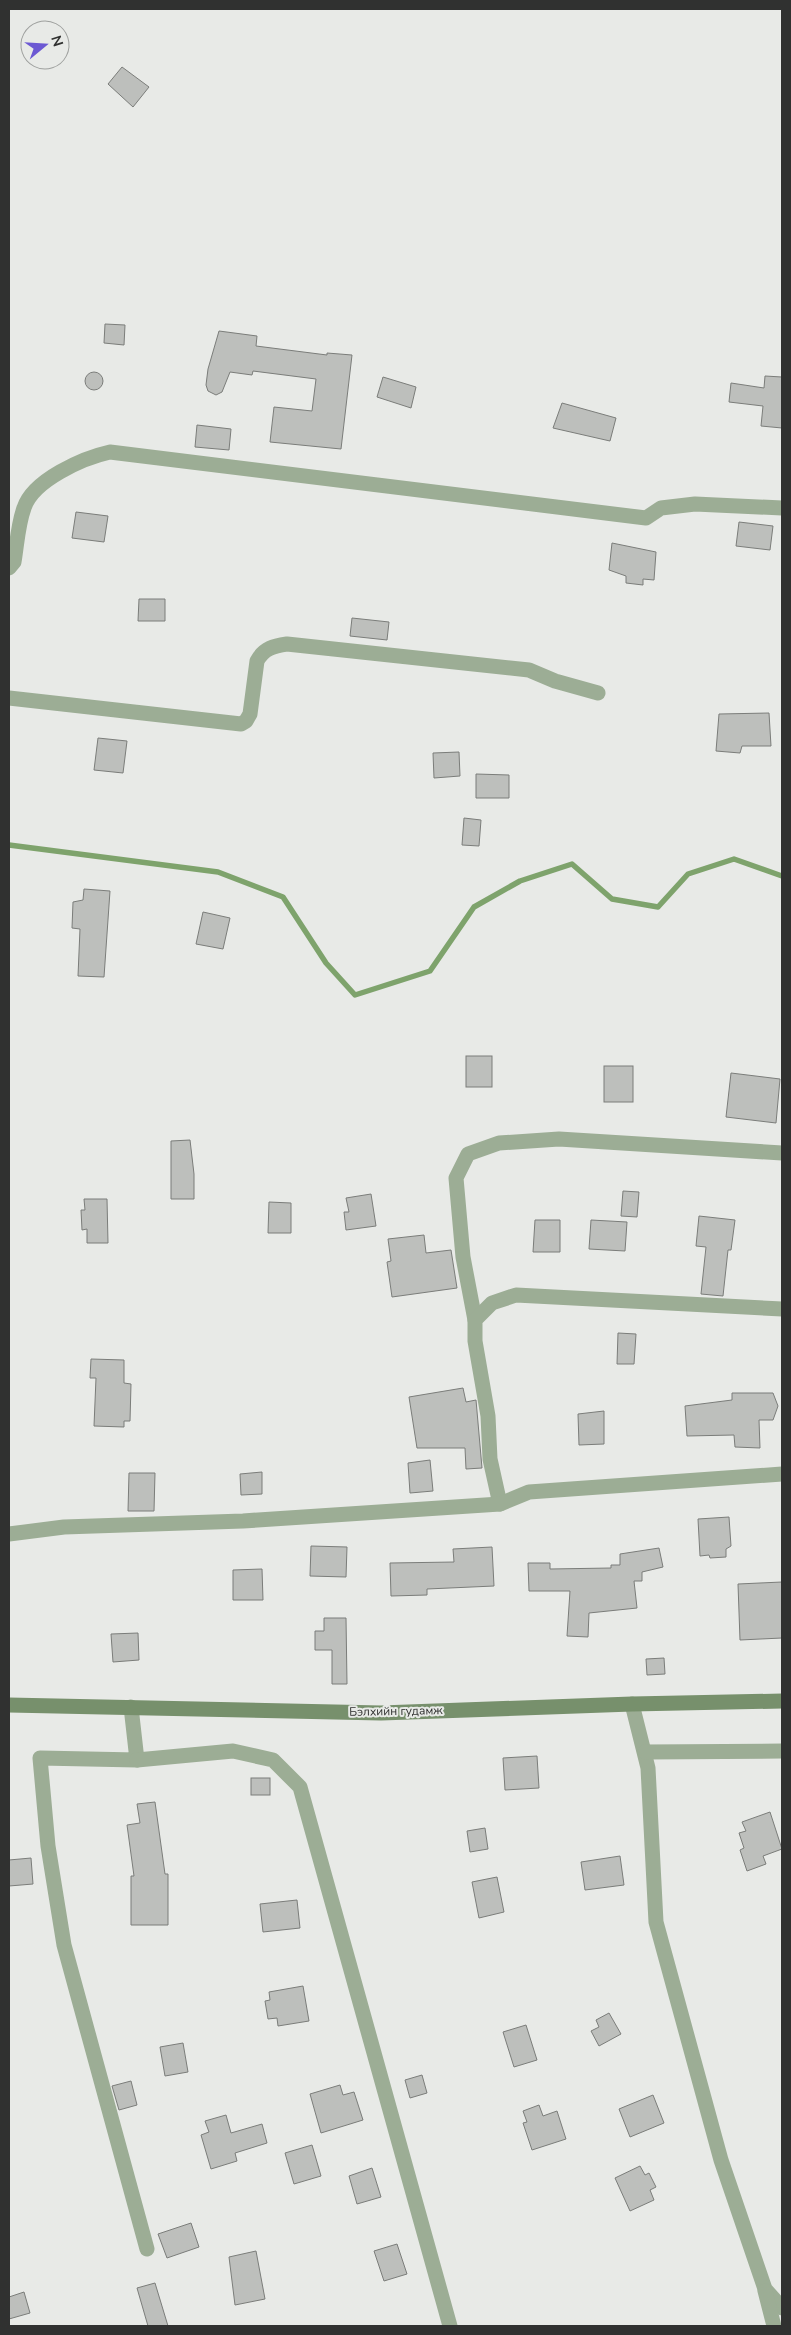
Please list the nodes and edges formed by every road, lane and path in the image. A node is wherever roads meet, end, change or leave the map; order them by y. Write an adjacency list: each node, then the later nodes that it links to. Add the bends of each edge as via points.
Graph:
1 (782, 508): 2 (street, via 695,504 661,508 646,518 110,452 69,467 38,488 24,507 14,562)
2 (9, 568)
3 (598, 693): 4 (street, via 530,670 287,644 261,654 257,661 250,714 241,724)
4 (9, 698)
5 (782, 1153): 7 (street, via 559,1139 499,1143 468,1154 456,1178 463,1257)
6 (782, 1309): 7 (street, via 516,1295 492,1303)
7 (475, 1320): 9 (street, via 478,1366 488,1416 490,1459)
8 (782, 1474): 9 (street, via 529,1492)
9 (500, 1504): 10 (street, via 243,1521 64,1527)
10 (9, 1534)
11 (782, 1701): 12 (main road, Бэлхийн гудамж)
12 (632, 1704): 14 (main road, Бэлхийн гудамж, via 381,1713); 15 (street)
13 (9, 1705): 14 (main road, Бэлхийн гудамж)
14 (131, 1707): 17 (street)
15 (644, 1752): 16 (street); 19 (street, via 648,1768 656,1922 721,2160)
16 (782, 1752)
17 (137, 1760): 18 (street, via 40,1758 40,1776 64,1945); 21 (street, via 233,1751 273,1760 300,1787)
18 (147, 2249)
19 (765, 2289): 20 (street); 22 (street)
20 (782, 2308)
21 (450, 2326)
22 (774, 2326)

